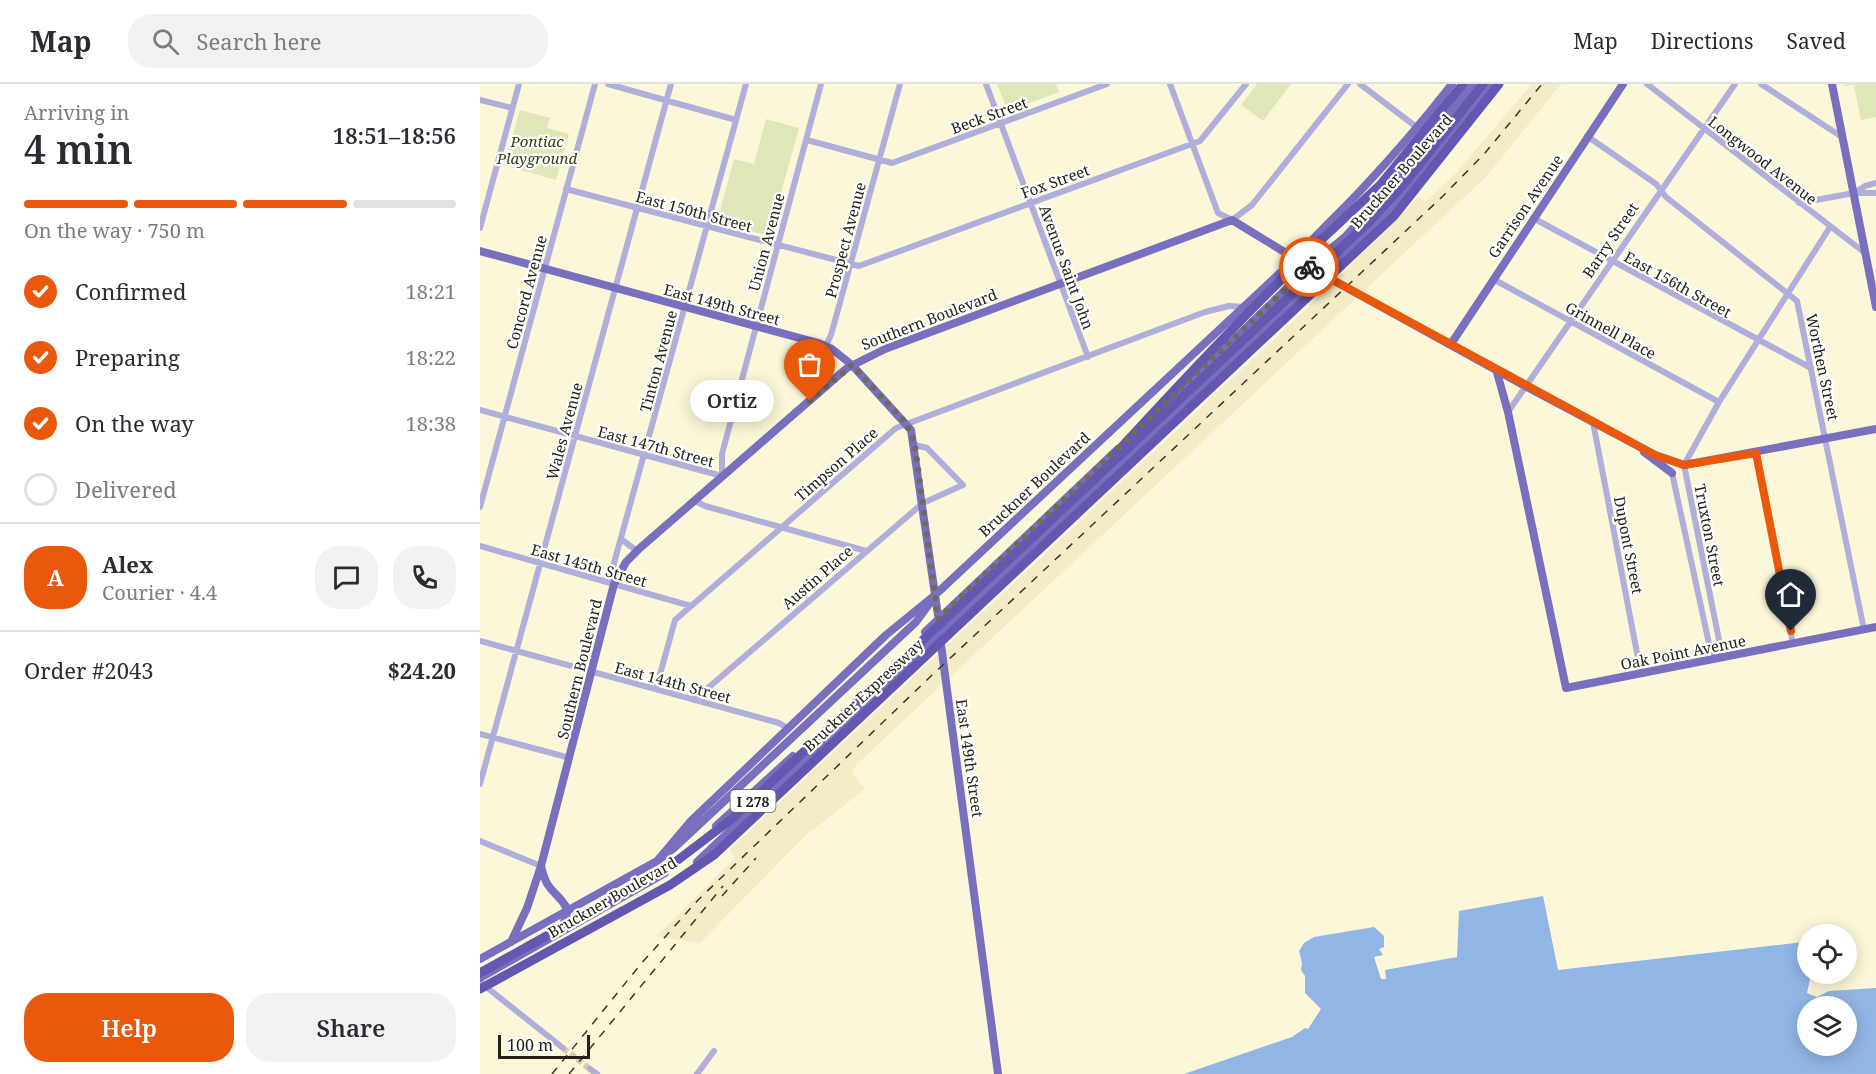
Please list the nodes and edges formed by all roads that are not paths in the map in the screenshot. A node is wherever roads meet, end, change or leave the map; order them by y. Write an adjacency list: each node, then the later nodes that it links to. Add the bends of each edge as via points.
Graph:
1 (519, 84): 27 (street)
2 (595, 84): 40 (street, Concord Avenue)
3 (608, 84): 26 (street)
4 (671, 84): 26 (street, Wales Avenue)
5 (746, 84): 28 (street, Tinton Avenue)
6 (821, 84): 35 (street, Union Avenue)
7 (900, 84): 38 (street, Prospect Avenue)
8 (986, 84): 29 (street, Avenue Saint John)
9 (1107, 84): 29 (street, Beck Street)
10 (1170, 84): 36 (street)
11 (1246, 84): 36 (street, Fox Street, via 1202,140)
12 (1348, 84): 48 (street, Southern Boulevard, via 1252,205)
13 (1360, 84): 30 (street)
14 (1452, 84): 30 (main road, Bruckner Boulevard)
15 (1463, 84): 55 (highway, via 1380,185 1306,254)
16 (1473, 84): 34 (main road, Bruckner Boulevard)
17 (1483, 84): 95 (highway, Bruckner Expressway / I 278, via 1369,222)
18 (1491, 84): 37 (main road, Bruckner Boulevard)
19 (1499, 84): 137 (highway, Bruckner Expressway / I 278, via 1394,216 714,855 670,885)
20 (1623, 84): 32 (main road, Garrison Avenue)
21 (1647, 84): 31 (street, Longwood Avenue)
22 (1735, 84): 31 (street, Barry Street)
23 (1761, 84): 33 (street)
24 (1832, 84): 33 (main road)
25 (480, 100): 27 (street)
26 (666, 100): 28 (street); 46 (street, Wales Avenue)
27 (512, 108): 51 (street)
28 (736, 120): 49 (street, Tinton Avenue)
29 (1001, 123): 38 (street, Beck Street, via 892,163); 44 (street, Avenue Saint John)
30 (1417, 128): 34 (street); 55 (main road, Bruckner Boulevard)
31 (1704, 129): 41 (street, Barry Street); 45 (street, Longwood Avenue)
32 (1587, 136): 41 (street, Worthen Street); 47 (main road, Garrison Avenue)
33 (1842, 137): 42 (main road)
34 (1430, 138): 37 (street); 58 (main road, Bruckner Boulevard, via 1346,236)
35 (807, 140): 38 (street); 52 (street, Union Avenue)
36 (1192, 144): 44 (street, Fox Street); 48 (street, via 1218,213)
37 (1442, 148): 60 (main road, Bruckner Boulevard, via 1386,213)
38 (879, 160): 57 (street, Prospect Avenue)
39 (1876, 183): 42 (street)
40 (567, 189): 46 (street, East 150th Street); 59 (street, Concord Avenue)
41 (1661, 190): 56 (street, Barry Street); 64 (street, Worthen Street)
42 (1854, 193): 43 (street); 45 (street); 54 (main road)
43 (1876, 193)
44 (1030, 203): 57 (street, Fox Street, via 862,265); 62 (street, Avenue Saint John)
45 (1799, 203): 50 (street, Longwood Avenue)
46 (637, 208): 49 (street, East 150th Street); 63 (street, Wales Avenue)
47 (1533, 218): 56 (street, East 156th Street); 61 (main road, Garrison Avenue)
48 (1232, 220): 55 (main road); 62 (main road, Southern Boulevard)
49 (707, 227): 52 (street, East 150th Street); 66 (street, Tinton Avenue)
50 (1830, 227): 54 (street, Longwood Avenue); 64 (street, Truxton Street)
51 (480, 228)
52 (778, 246): 57 (street, East 150th Street); 69 (street, Union Avenue)
53 (480, 251): 59 (main road, East 149th Street)
54 (1865, 253): 65 (main road)
55 (1295, 259): 58 (main road); 67 (highway, via 1278,284)
56 (1612, 261): 68 (street, Barry Street); 70 (street, East 156th Street)
57 (850, 265): 72 (street, Prospect Avenue)
58 (1309, 267): 60 (main road); 108 (main road, Bruckner Boulevard)
59 (544, 269): 63 (main road, East 149th Street); 82 (street, Concord Avenue)
60 (1323, 275): 71 (main road); 111 (main road, Bruckner Boulevard)
61 (1493, 279): 68 (street, Grinnell Place); 71 (main road, Garrison Avenue)
62 (1060, 284): 73 (street, Avenue Saint John); 74 (main road, Southern Boulevard, via 885,348)
63 (614, 289): 66 (main road, East 149th Street); 86 (street, Wales Avenue)
64 (1788, 293): 70 (street, Truxton Street); 75 (street, Worthen Street, via 1797,301)
65 (1876, 307)
66 (685, 308): 69 (main road, East 149th Street); 91 (street, Tinton Avenue)
67 (1246, 309): 73 (street, Timpson Place, via 1229,306 1205,312); 95 (highway); 106 (main road, Bruckner Boulevard)
68 (1571, 322): 77 (street, Barry Street); 79 (street, Grinnell Place)
69 (755, 326): 72 (main road, East 149th Street); 94 (street, Union Avenue, via 722,454)
70 (1758, 341): 75 (street, East 156th Street); 79 (street, Truxton Street)
71 (1451, 344): 76 (main road)
72 (826, 346): 74 (main road, East 149th Street); 78 (street, Prospect Avenue)
73 (1088, 357): 84 (street, Timpson Place)
74 (852, 365): 78 (main road, Southern Boulevard); 84 (main road, East 149th Street)
75 (1811, 368): 87 (street, Worthen Street)
76 (1496, 369): 77 (main road); 81 (main road)
77 (1526, 386): 81 (street, Barry Street); 83 (main road)
78 (810, 401): 94 (main road, Southern Boulevard)
79 (1719, 402): 92 (street, Truxton Street)
80 (480, 410): 82 (street, East 147th Street)
81 (1508, 412): 117 (main road, Oak Point Avenue, via 1566,688)
82 (505, 416): 86 (street, East 147th Street); 98 (street, Concord Avenue)
83 (1593, 422): 89 (main road); 117 (street, Dupont Street)
84 (907, 424): 88 (main road, East 149th Street); 99 (street, Timpson Place, via 896,428)
85 (1876, 429): 87 (main road)
86 (575, 436): 91 (street, East 147th Street); 104 (street, Wales Avenue)
87 (1826, 439): 90 (main road); 110 (street, Worthen Street)
88 (915, 445): 97 (main road, East 149th Street); 97 (street, Austin Place, via 927,448 963,485)
89 (1637, 446): 92 (main road); 93 (main road)
90 (1756, 453): 92 (main road); 113 (street)
91 (645, 455): 94 (street, East 147th Street); 100 (street, Tinton Avenue)
92 (1684, 465): 115 (street, Truxton Street, via 1720,646)
93 (1672, 473): 115 (street, Truxton Street, via 1709,647)
94 (722, 476): 96 (main road, Southern Boulevard)
95 (1075, 497): 136 (highway, Bruckner Expressway / I 278, via 714,835 666,870)
96 (695, 501): 99 (street); 102 (main road, Southern Boulevard)
97 (923, 503): 103 (street, Austin Place); 106 (main road, East 149th Street)
98 (480, 507)
99 (782, 527): 103 (street); 107 (street, Timpson Place)
100 (621, 539): 102 (street); 105 (street, Tinton Avenue, via 611,574)
101 (480, 546): 104 (street, East 145th Street)
102 (637, 551): 105 (main road, Southern Boulevard)
103 (866, 551): 119 (street, Austin Place)
104 (540, 563): 105 (street, East 145th Street); 114 (street, Wales Avenue)
105 (614, 584): 107 (street, East 145th Street); 116 (main road, Southern Boulevard)
106 (935, 595): 108 (main road, East 149th Street); 120 (main road, Bruckner Boulevard); 128 (main road, Bruckner Boulevard, via 916,622)
107 (691, 606): 118 (street, Timpson Place, via 675,620)
108 (938, 619): 111 (main road, East 149th Street); 126 (main road, Bruckner Boulevard)
109 (1876, 627): 110 (main road, Oak Point Avenue)
110 (1864, 630): 113 (main road, Oak Point Avenue)
111 (940, 632): 124 (main road, Bruckner Boulevard); 143 (main road, East 149th Street)
112 (480, 641): 114 (street, East 144th Street)
113 (1794, 644): 115 (main road, Oak Point Avenue)
114 (516, 651): 116 (street, East 144th Street); 122 (street, Wales Avenue)
115 (1718, 659): 117 (main road, Oak Point Avenue)
116 (593, 672): 118 (street, East 144th Street); 123 (main road, Southern Boulevard)
117 (1641, 674)
118 (656, 689): 119 (street, East 144th Street)
119 (694, 700): 120 (street, East 144th Street)
120 (789, 729): 128 (main road, Bruckner Boulevard, via 690,822)
121 (480, 734): 122 (street)
122 (492, 737): 123 (street); 125 (street, Wales Avenue)
123 (570, 758): 129 (main road, Southern Boulevard)
124 (794, 770): 126 (main road); 131 (main road, Bruckner Boulevard, via 697,862)
125 (480, 784)
126 (754, 792): 130 (main road, Bruckner Boulevard)
127 (480, 841): 129 (street)
128 (657, 861): 132 (main road, Bruckner Boulevard)
129 (541, 866): 132 (main road, via 546,886 562,898); 134 (main road, Southern Boulevard)
130 (669, 870): 131 (main road); 133 (main road, Bruckner Boulevard)
131 (643, 896): 137 (main road, Bruckner Boulevard)
132 (568, 910): 133 (main road); 134 (main road, Bruckner Boulevard)
133 (560, 934): 137 (main road, Bruckner Boulevard)
134 (511, 942): 135 (main road, Bruckner Boulevard)
135 (480, 958)
136 (480, 973)
137 (481, 985): 138 (street)
138 (563, 1048)
139 (714, 1051): 142 (street)
140 (590, 1069): 141 (street)
141 (597, 1074)
142 (697, 1074)
143 (998, 1074)

